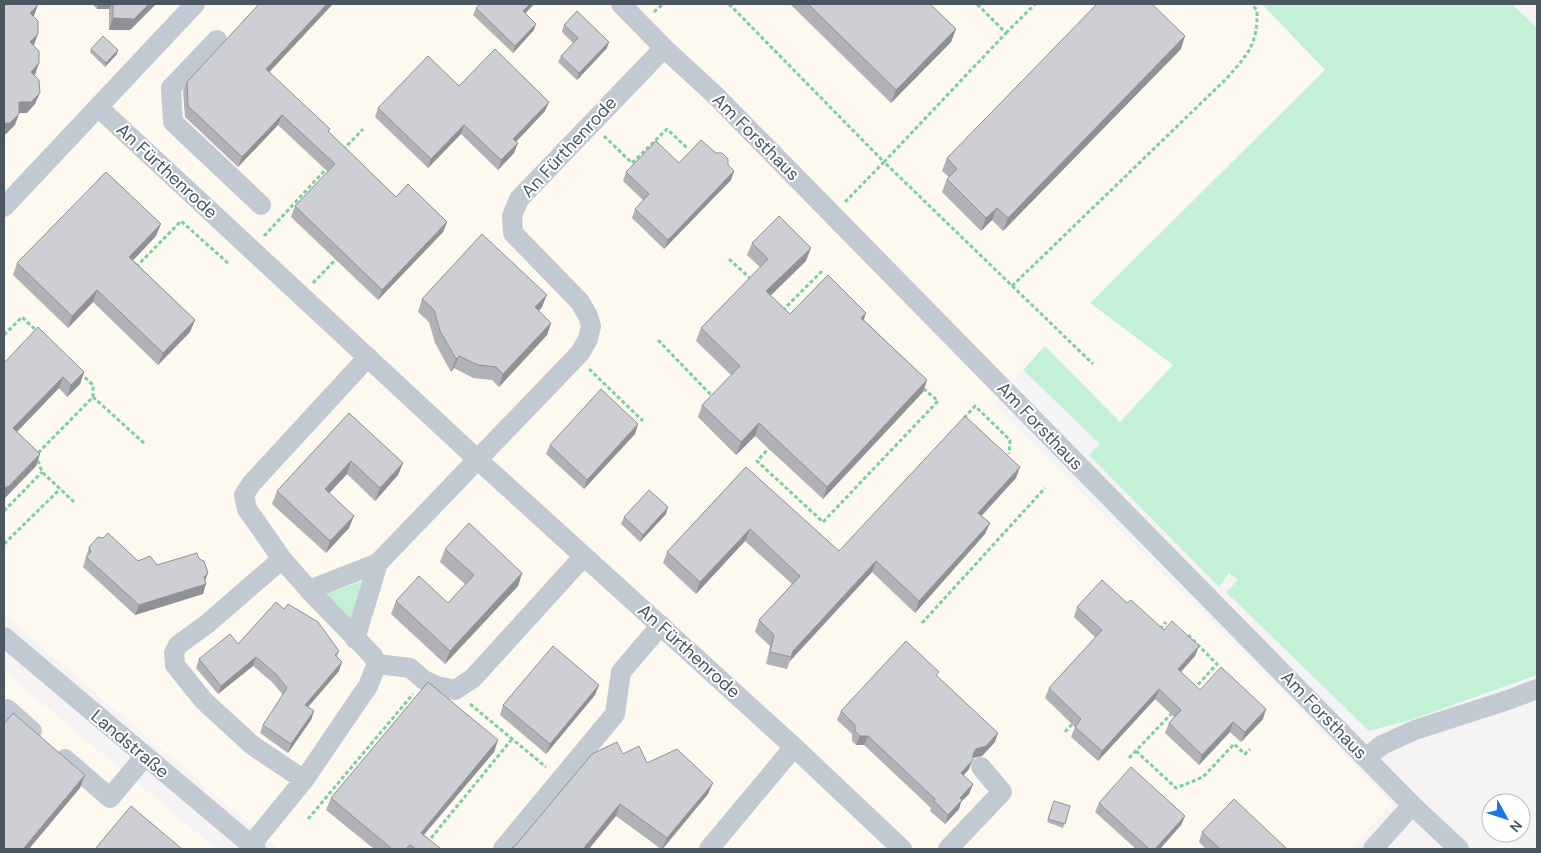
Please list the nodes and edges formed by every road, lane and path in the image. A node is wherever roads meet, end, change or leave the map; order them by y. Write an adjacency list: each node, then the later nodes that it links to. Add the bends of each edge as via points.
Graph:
1 (196, 4): 10 (street)
2 (620, 4): 9 (street, Am Forsthaus)
3 (729, 4): 15 (path)
4 (978, 4): 7 (path)
5 (1035, 4): 7 (path)
6 (1250, 4): 27 (path, via 1257,10 1257,27 1244,59)
7 (1006, 33): 15 (path)
8 (216, 40): 17 (street, via 171,88 173,122)
9 (664, 48): 11 (street, An Fürthenrode); 19 (street, Am Forsthaus)
10 (98, 107): 18 (street); 20 (street, An Fürthenrode)
11 (590, 124): 13 (path, via 632,163 667,129); 33 (street, An Fürthenrode, via 519,198 512,216 513,233 580,302 588,316 591,326 588,339)
12 (363, 128): 14 (path)
13 (686, 148)
14 (337, 157)
15 (884, 162): 19 (path); 27 (path)
16 (330, 164): 20 (path)
17 (261, 205)
18 (4, 207)
19 (832, 214): 78 (street, Am Forsthaus)
20 (252, 249): 28 (street, An Fürthenrode)
21 (341, 253): 28 (path)
22 (729, 259): 26 (path)
23 (229, 264): 24 (path, via 181,221)
24 (135, 269)
25 (824, 269): 29 (path, via 784,310)
26 (756, 284)
27 (1012, 286): 35 (path)
28 (301, 296): 34 (street, An Fürthenrode)
29 (777, 303)
30 (4, 335): 31 (path, via 22,317)
31 (43, 338)
32 (658, 340): 38 (path)
33 (576, 356): 41 (path); 45 (street, An Fürthenrode)
34 (368, 357): 45 (street, An Fürthenrode); 53 (street, via 244,495 247,509)
35 (1093, 364)
36 (79, 372): 39 (path, via 93,385)
37 (924, 389): 42 (path, via 938,401 823,522 757,461)
38 (711, 395)
39 (93, 397): 43 (path); 46 (path, via 36,455)
40 (962, 420): 44 (path, via 975,406 1010,440)
41 (643, 421)
42 (778, 439)
43 (145, 444)
44 (1009, 454)
45 (477, 459): 52 (street, An Fürthenrode); 54 (street, An Fürthenrode)
46 (42, 472): 48 (path); 50 (path)
47 (1045, 488): 57 (path)
48 (60, 489): 49 (path); 51 (path)
49 (74, 502)
50 (4, 512)
51 (4, 544)
52 (584, 556): 58 (street, An Fürthenrode); 66 (street, via 473,678)
53 (282, 559): 55 (street); 81 (street, via 178,645 173,660 218,714 252,745)
54 (378, 563): 55 (street, An Fürthenrode); 62 (street, An Fürthenrode)
55 (308, 590): 62 (street)
56 (1166, 622): 59 (path)
57 (922, 623)
58 (661, 626): 73 (street, An Fürthenrode); 80 (street, via 621,672 614,714)
59 (1160, 630)
60 (1188, 635): 67 (path, via 1217,664)
61 (4, 638): 76 (street, Landstraße)
62 (355, 638): 63 (street)
63 (377, 664): 64 (street, via 410,668); 81 (street, via 368,686)
64 (424, 680): 66 (street); 83 (path)
65 (1537, 689): 78 (street, via 1415,730 1382,745)
66 (455, 690): 72 (path)
67 (1190, 693)
68 (1176, 708): 75 (path)
69 (4, 712): 76 (street, via 7,709 110,798)
70 (1079, 717): 71 (path)
71 (1065, 732)
72 (512, 739): 80 (path); 84 (path)
73 (794, 747): 87 (street); 88 (street, An Fürthenrode)
74 (1250, 749): 75 (path, via 1245,754 1234,744 1203,777 1176,788)
75 (1136, 751): 77 (path)
76 (144, 756): 85 (street, Landstraße)
77 (1129, 758)
78 (1366, 758): 82 (street, Am Forsthaus)
79 (981, 767): 89 (street, via 1002,792)
80 (560, 779): 86 (street)
81 (304, 780): 85 (street)
82 (1412, 805): 90 (street); 91 (street, Am Forsthaus)
83 (308, 819)
84 (426, 844)
85 (254, 847)
86 (503, 849)
87 (709, 849)
88 (902, 849)
89 (948, 849)
90 (1373, 849)
91 (1459, 849)

